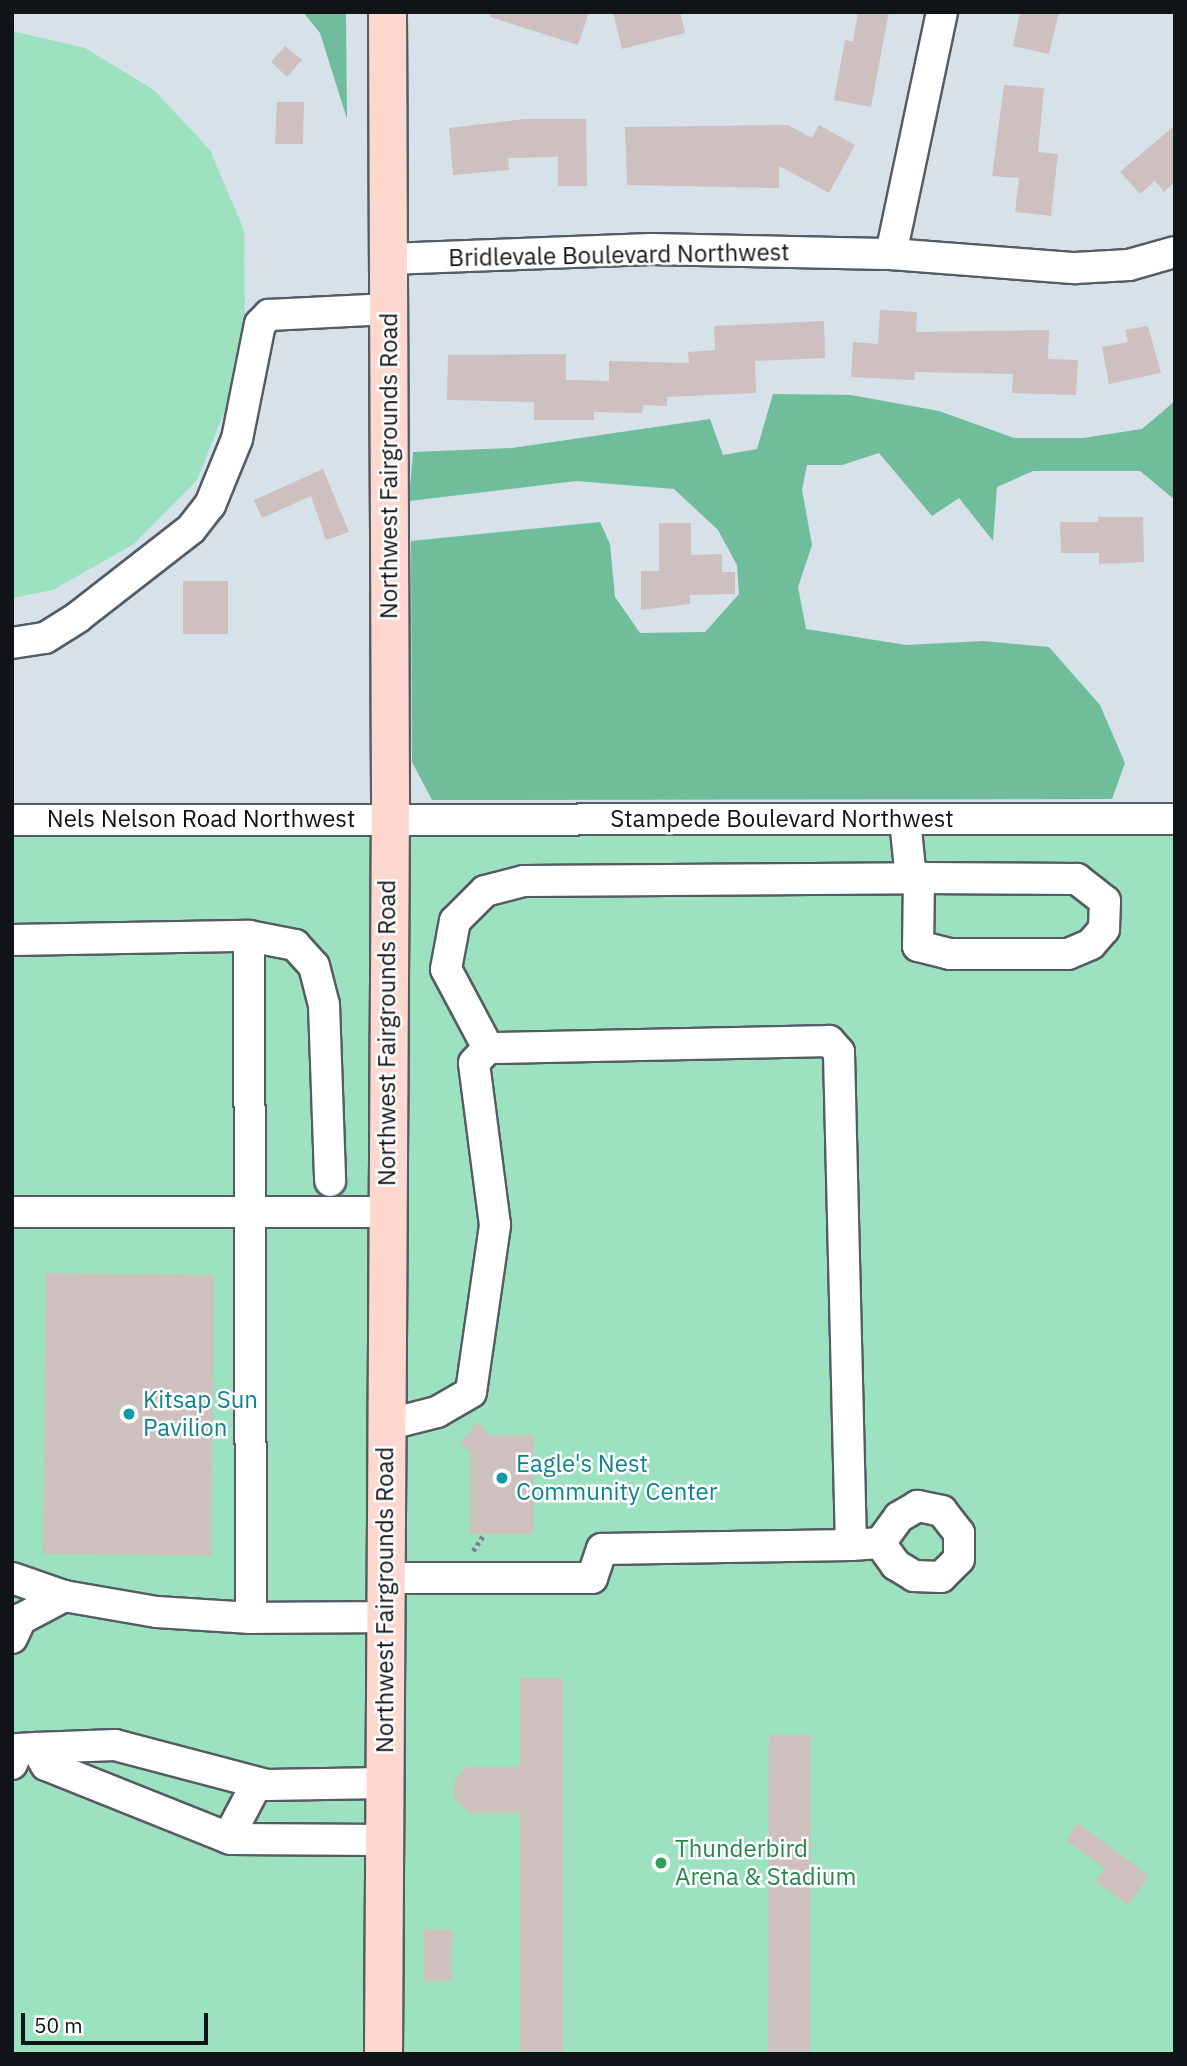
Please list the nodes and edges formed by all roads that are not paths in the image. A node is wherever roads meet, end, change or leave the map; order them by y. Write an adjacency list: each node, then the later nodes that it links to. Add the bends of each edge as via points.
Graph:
1 (387, 12): 5 (main road, Northwest Fairgrounds Road)
2 (942, 12): 4 (street)
3 (1175, 252): 4 (street, Bridlevale Boulevard Northwest, via 1129,265 1075,268)
4 (891, 254): 5 (street, Bridlevale Boulevard Northwest, via 651,249)
5 (389, 259): 6 (main road, Northwest Fairgrounds Road)
6 (389, 309): 7 (street, via 289,311 260,324 237,439 210,505 191,529 78,617 45,638); 8 (main road, Northwest Fairgrounds Road)
7 (12, 643)
8 (389, 817): 10 (street, Nels Nelson Road Northwest); 11 (street, Stampede Boulevard Northwest); 19 (main road, Northwest Fairgrounds Road)
9 (1175, 819): 11 (street, Stampede Boulevard Northwest)
10 (12, 820)
11 (905, 820): 12 (street, via 909,869)
12 (919, 878): 12 (street, via 1077,879 1105,901 1104,929 1091,944 1069,954 949,954 918,946); 15 (street, via 524,881 485,891 455,921 446,969)
13 (249, 936): 14 (street); 16 (street, via 295,945 314,966 324,1005); 18 (street)
14 (12, 940)
15 (488, 1048): 20 (street, via 474,1063 495,1225 471,1392 437,1412); 22 (street, via 829,1041 839,1052)
16 (330, 1181)
17 (12, 1212): 18 (street)
18 (250, 1212): 19 (street); 27 (street)
19 (387, 1212): 20 (main road, Northwest Fairgrounds Road)
20 (386, 1425): 24 (main road, Northwest Fairgrounds Road)
21 (880, 1543): 22 (street)
22 (851, 1545): 24 (street, via 602,1549 593,1578)
23 (12, 1578): 25 (street)
24 (385, 1578): 26 (main road, Northwest Fairgrounds Road)
25 (64, 1596): 27 (street, via 157,1612); 28 (street, via 21,1619)
26 (385, 1617): 27 (street); 31 (main road, Northwest Fairgrounds Road)
27 (251, 1618)
28 (12, 1638)
29 (19, 1750): 30 (street, via 115,1745); 32 (street)
30 (257, 1783): 31 (street); 32 (street)
31 (384, 1783): 33 (main road, Northwest Fairgrounds Road)
32 (228, 1838): 33 (street)
33 (384, 1840): 34 (main road, Northwest Fairgrounds Road)
34 (383, 2054)

